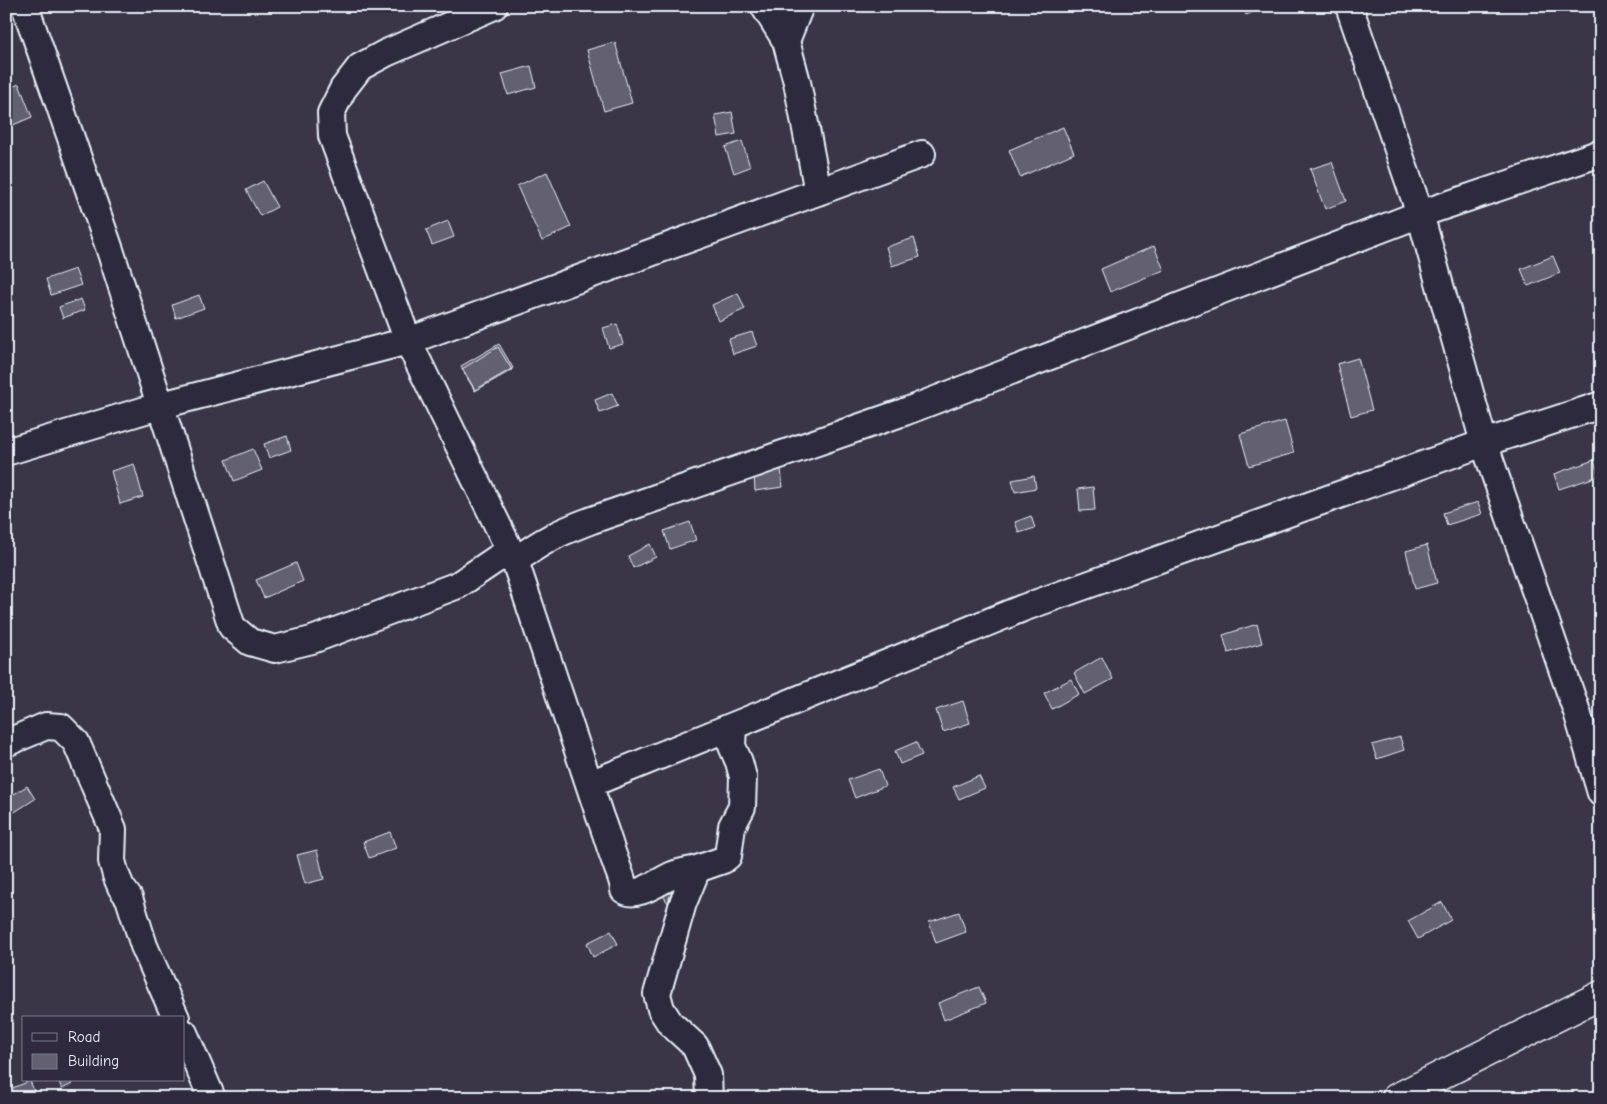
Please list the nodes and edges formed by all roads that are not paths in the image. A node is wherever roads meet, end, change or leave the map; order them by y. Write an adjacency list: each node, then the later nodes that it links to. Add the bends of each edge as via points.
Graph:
1 (25, 6): 13 (street)
2 (494, 6): 11 (street, via 360,67 331,112 332,136)
3 (764, 6): 6 (street)
4 (800, 6): 6 (street)
5 (1349, 6): 10 (street)
6 (786, 41): 9 (street)
7 (1601, 153): 10 (street)
8 (922, 154): 9 (street)
9 (818, 192): 11 (street)
10 (1420, 214): 14 (street); 16 (street, via 904,412 562,532 536,545)
11 (408, 341): 13 (street); 16 (street)
12 (1601, 405): 14 (street)
13 (162, 406): 15 (street); 16 (street, via 232,627 250,642 275,649 312,640 458,585 498,558)
14 (1484, 443): 17 (street, via 1023,608); 20 (street, via 1577,712)
15 (6, 452)
16 (515, 561): 19 (street)
17 (733, 726): 19 (street); 21 (street, via 732,746 743,777 742,807 732,826 728,856)
18 (6, 743): 23 (street, via 46,726 61,727 76,742 113,829 112,862 116,875 129,898 144,946)
19 (590, 784): 21 (street, via 624,890 637,892 674,874)
20 (1601, 793)
21 (697, 870): 26 (street, via 683,903 656,994 670,1023 695,1046 708,1075)
22 (1601, 996): 27 (main road)
23 (175, 1016)
24 (185, 1036): 25 (street)
25 (212, 1098)
26 (709, 1098)
27 (1396, 1098)

